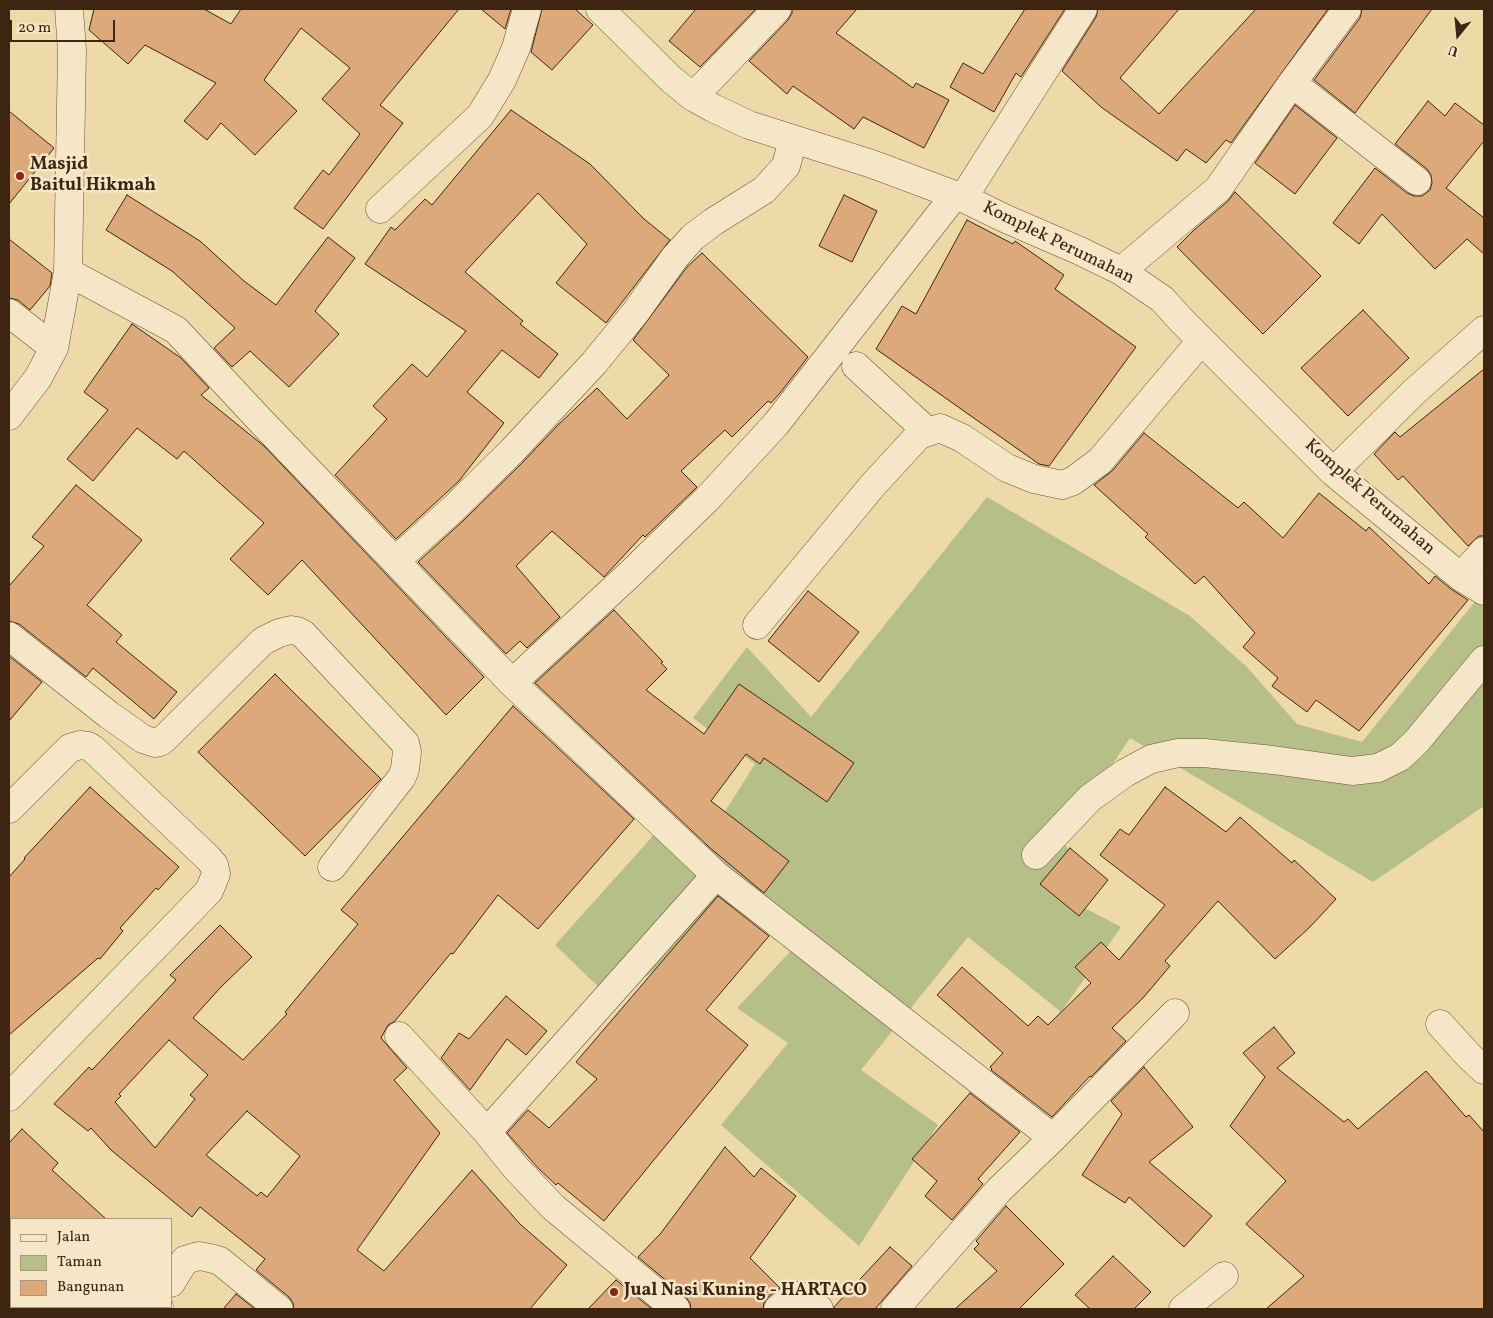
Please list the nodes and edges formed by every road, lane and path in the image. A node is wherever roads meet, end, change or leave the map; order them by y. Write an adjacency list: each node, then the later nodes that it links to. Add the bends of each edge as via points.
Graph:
1 (69, 9): 14 (street, via 72,50)
2 (527, 9): 12 (street, via 516,48 502,80 480,116)
3 (600, 9): 8 (street, Komplek Perumahan, via 672,80)
4 (777, 9): 8 (street)
5 (1083, 9): 11 (street)
6 (1347, 9): 7 (street)
7 (1292, 83): 10 (street); 13 (street, via 1218,189)
8 (693, 96): 9 (street, Komplek Perumahan, via 749,125)
9 (793, 139): 11 (street, Komplek Perumahan); 24 (street, via 786,166 764,190 693,237 594,363 512,451)
10 (1417, 181)
11 (959, 196): 13 (street, Komplek Perumahan); 30 (street, via 776,424 707,499)
12 (380, 209)
13 (1121, 271): 17 (street, Komplek Perumahan, via 1162,299)
14 (68, 272): 18 (street); 24 (street, via 176,330)
15 (9, 312): 18 (street)
16 (1484, 330): 22 (street, via 1415,391)
17 (1201, 340): 21 (street, via 1100,461 1073,481 1062,484 1034,479 1007,468 962,438 940,428); 22 (street, Komplek Perumahan)
18 (54, 348): 20 (street, via 38,378)
19 (856, 366): 21 (street)
20 (9, 416)
21 (928, 432): 27 (street, via 919,435 906,448)
22 (1333, 472): 25 (street, Komplek Perumahan)
23 (1484, 552): 25 (street)
24 (395, 561): 30 (street)
25 (1461, 577): 26 (street, Komplek Perumahan)
26 (1484, 591)
27 (756, 626)
28 (9, 636): 33 (street, via 109,715 143,739 155,743 165,738 263,641 291,630 304,634 405,743 407,752 402,777)
29 (1484, 660): 32 (street, via 1416,742 1400,757 1378,768 1352,771 1273,760 1178,753 1151,760 1125,773 1090,798)
30 (512, 684): 34 (street)
31 (9, 809): 39 (street, via 70,748 88,746 208,858 216,874 209,891)
32 (1036, 855)
33 (332, 867)
34 (716, 875): 40 (street); 41 (street)
35 (1175, 1013): 41 (street)
36 (1440, 1024): 38 (street)
37 (399, 1036): 40 (street)
38 (1484, 1070)
39 (9, 1097)
40 (487, 1132): 45 (street, via 515,1168 553,1207)
41 (1053, 1138): 48 (street, via 999,1190)
42 (1224, 1276): 49 (street)
43 (172, 1281): 44 (street, via 186,1260 199,1256 220,1261)
44 (280, 1309)
45 (676, 1309)
46 (778, 1309): 47 (street, via 794,1296 802,1296)
47 (819, 1309)
48 (895, 1309)
49 (1184, 1309)

